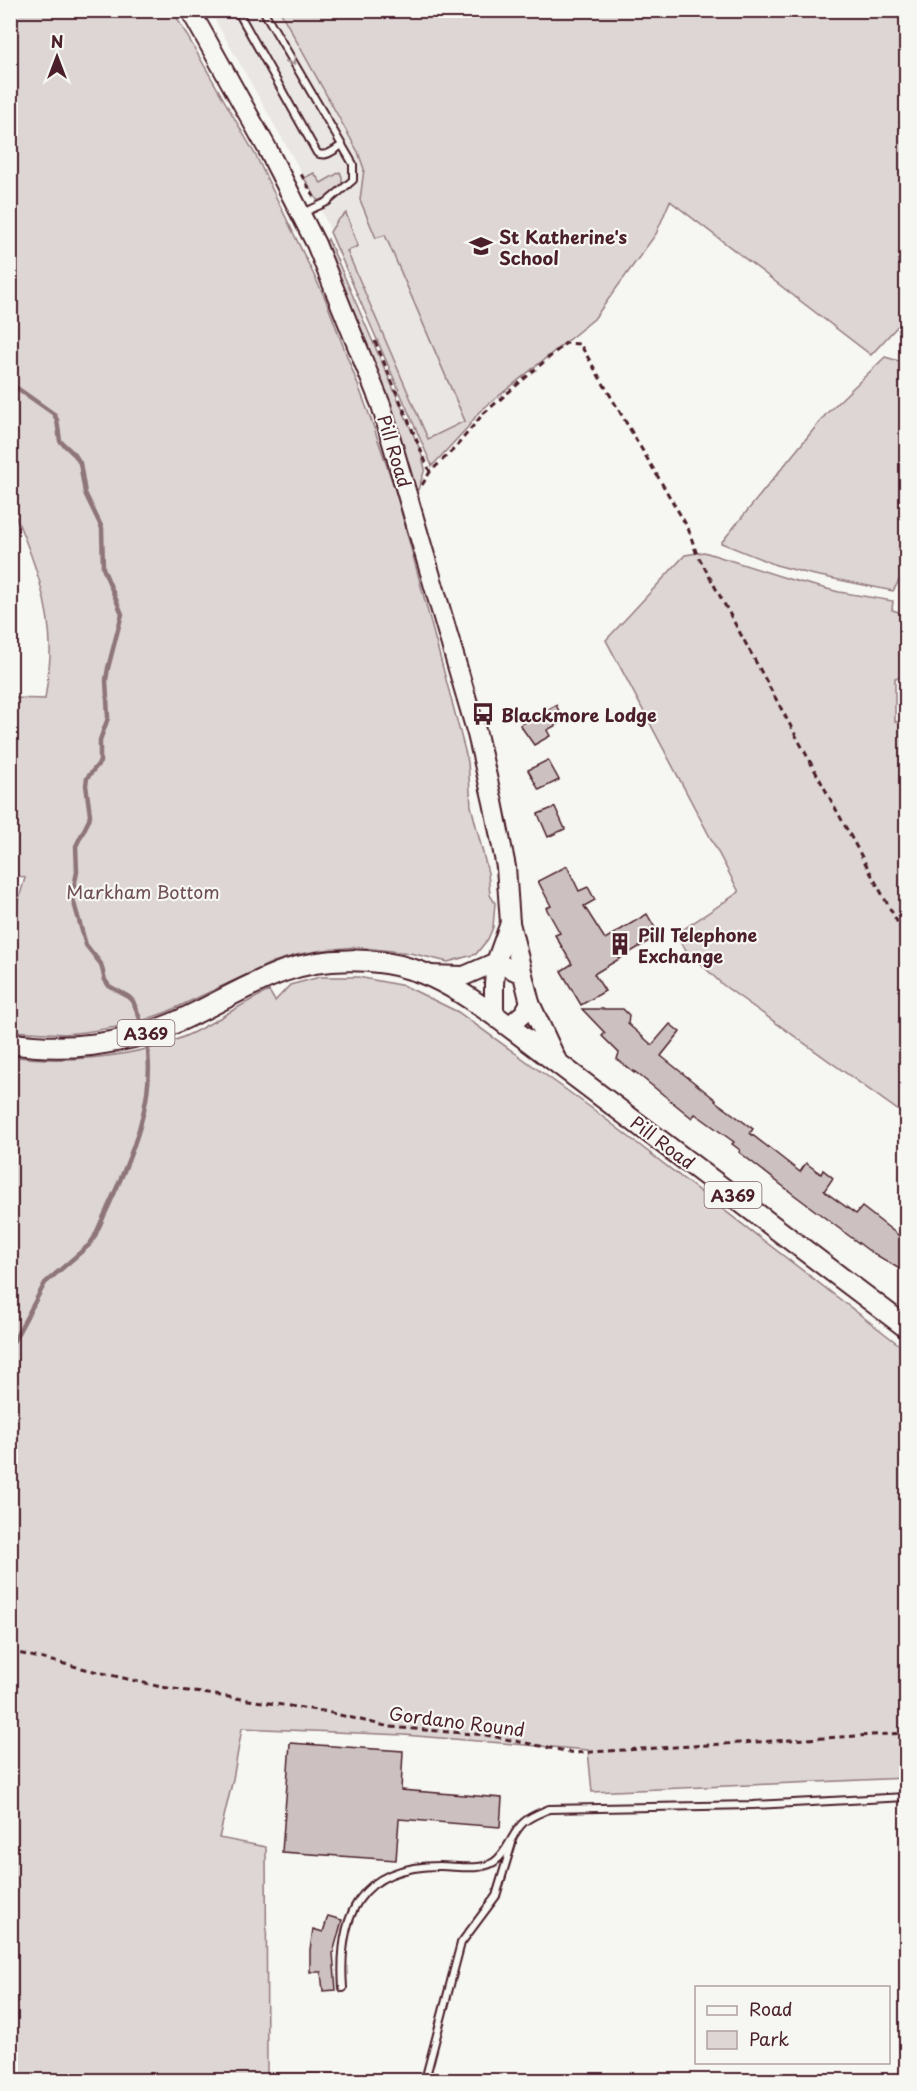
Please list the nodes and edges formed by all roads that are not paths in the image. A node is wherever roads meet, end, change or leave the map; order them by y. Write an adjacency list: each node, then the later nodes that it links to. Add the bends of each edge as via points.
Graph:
1 (190, 10): 5 (street, Pill Road)
2 (237, 10): 4 (lane, via 316,153 326,154)
3 (263, 10): 4 (lane, one-way to 4)
4 (342, 145): 5 (lane, via 353,164 353,180 327,202)
5 (301, 214): 6 (street, Pill Road, via 367,366 407,491 493,801 506,867)
6 (510, 923): 7 (street, Pill Road); 8 (street, Pill Road)
7 (496, 962): 8 (street); 9 (street, via 464,976); 11 (street, Pill Road, via 494,984)
8 (522, 974): 10 (street, Pill Road)
9 (428, 975): 11 (main road, A369); 12 (main road, A369, via 380,963 334,962 296,967 172,1024 133,1037 87,1046)
10 (530, 1003): 11 (street, via 524,1012); 13 (street, Pill Road)
11 (501, 1020): 13 (main road, A369)
12 (14, 1044)
13 (558, 1063): 14 (main road, Pill Road / A369)
14 (906, 1328)
15 (906, 1797): 16 (lane, via 763,1805 549,1809 523,1822)
16 (514, 1836): 17 (lane, via 495,1861 482,1866 414,1867 394,1872 373,1884 357,1902 344,1936); 18 (lane, via 496,1896 461,1943)
17 (343, 1988)
18 (425, 2080)

